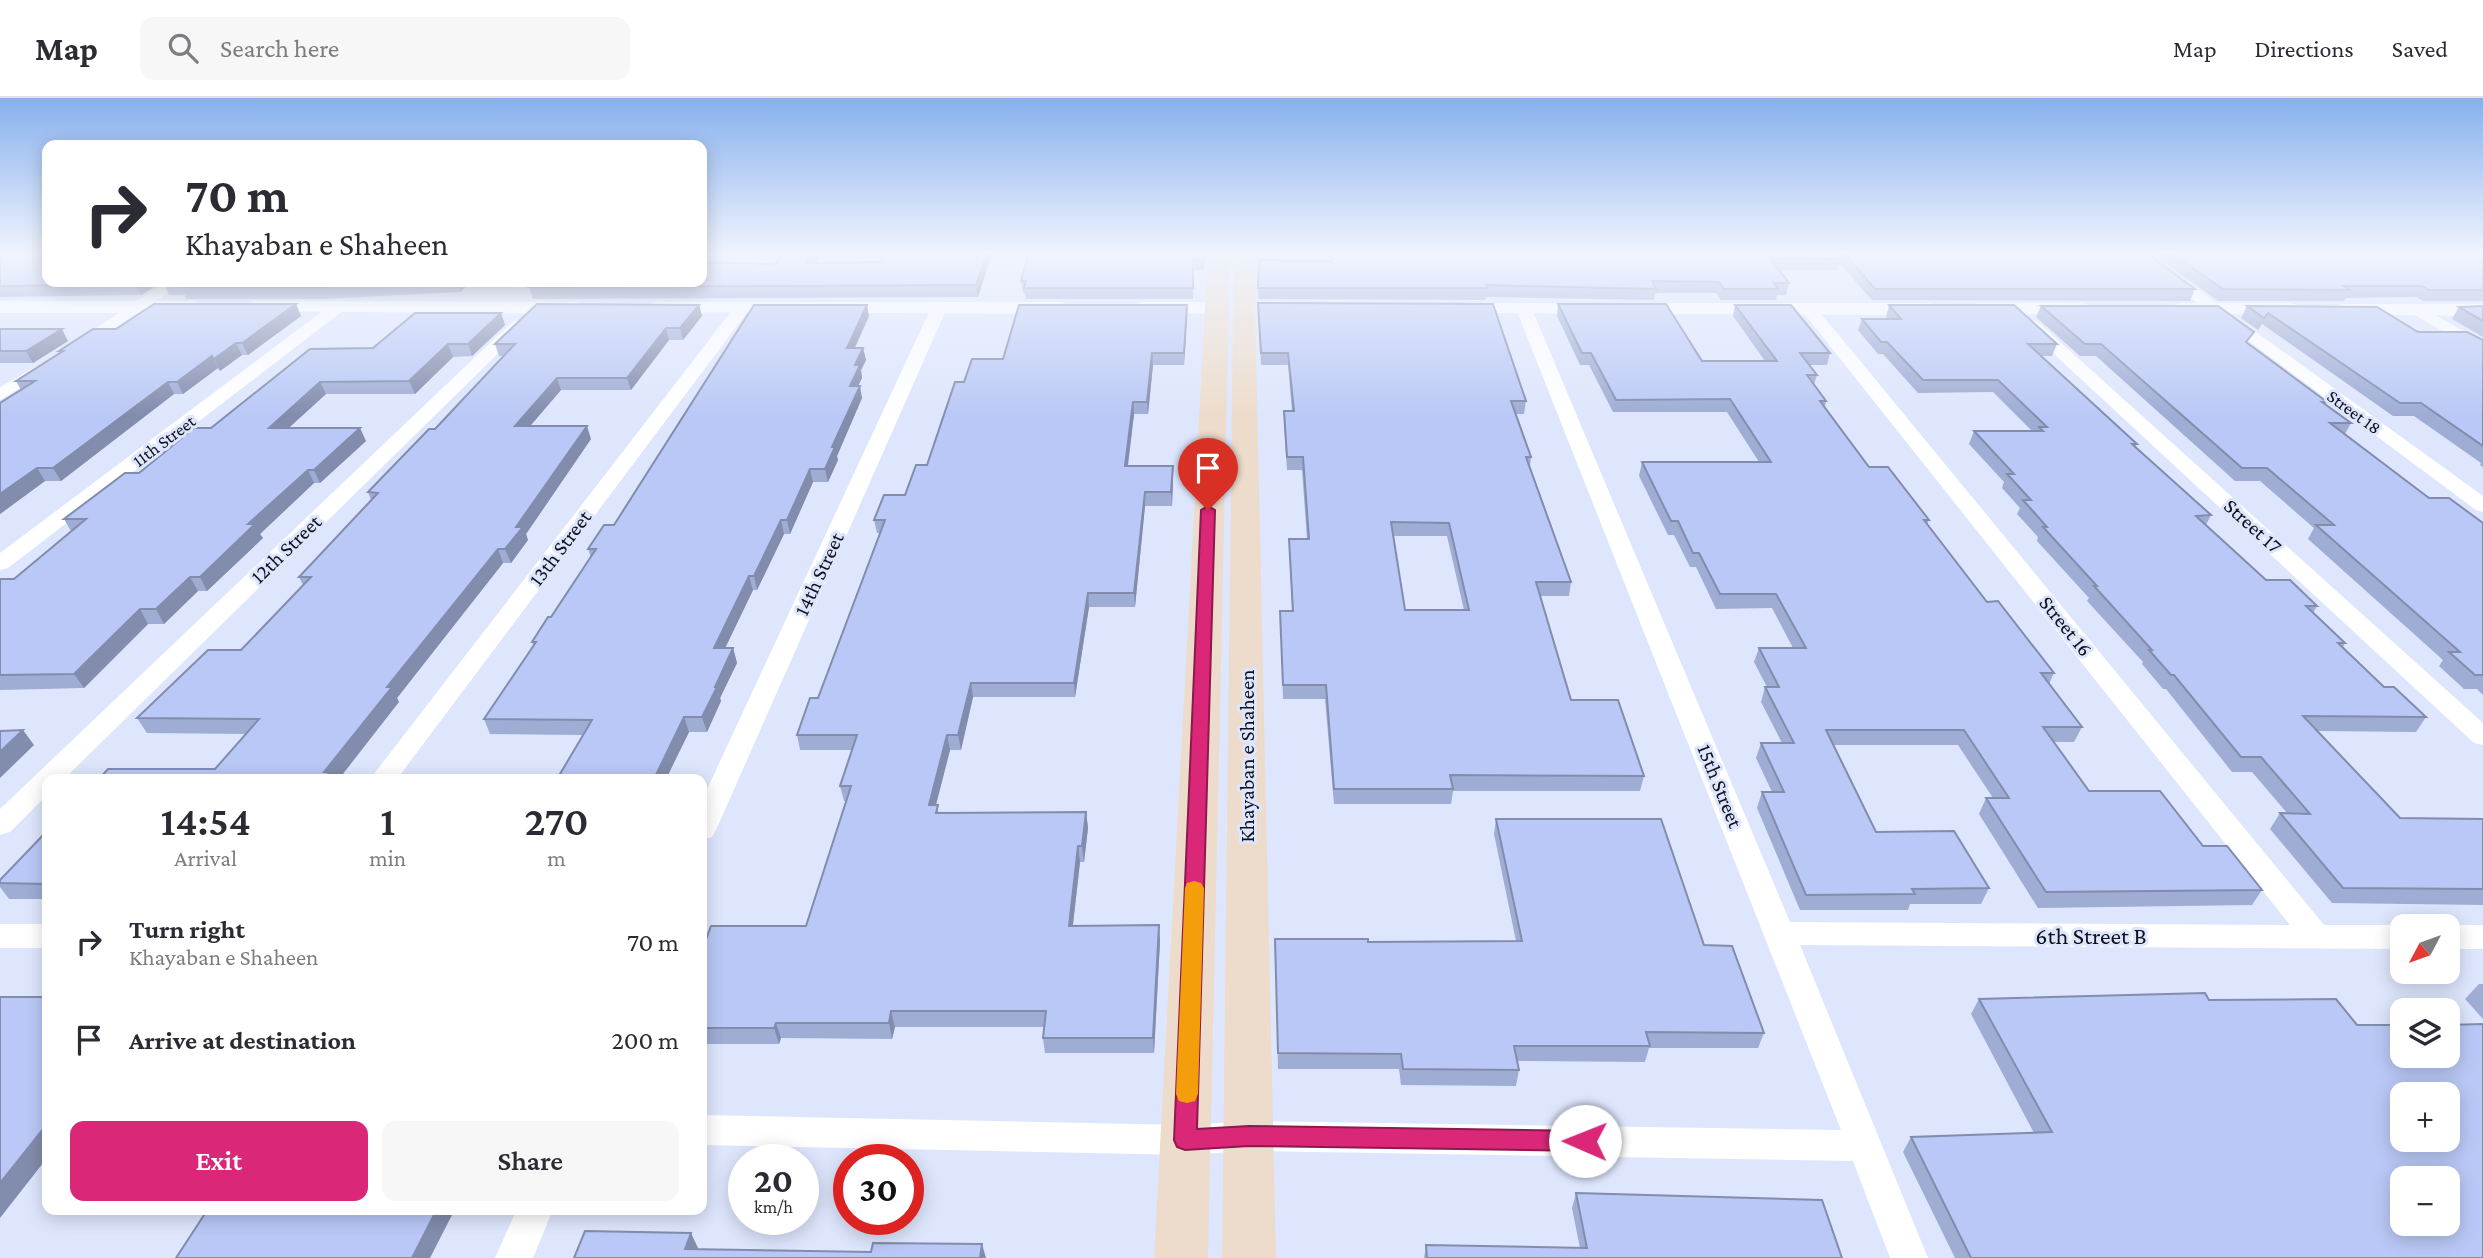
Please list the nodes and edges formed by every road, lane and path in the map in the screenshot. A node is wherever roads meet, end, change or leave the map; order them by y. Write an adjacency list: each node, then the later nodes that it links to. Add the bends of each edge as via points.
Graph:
1 (3, 307): 7 (street)
2 (137, 307): 7 (street)
3 (1237, 307): 11 (main road, Khayaban e Shaheen)
4 (1240, 307): 11 (main road, Khayaban e Shaheen)
5 (2209, 307): 23 (street, Street 18)
6 (2483, 310): 24 (street)
7 (130, 312): 8 (street); 25 (street); 28 (street)
8 (333, 312): 14 (street); 30 (street, 11th Street)
9 (740, 312): 10 (street); 16 (street); 33 (street, 13th Street)
10 (938, 312): 17 (street); 35 (street, 14th Street)
11 (1239, 312): 18 (street); 45 (main road, Khayaban e Shaheen); 46 (main road, Khayaban e Shaheen)
12 (1430, 312): 13 (street)
13 (1526, 312): 19 (street); 37 (street, 15th Street)
14 (531, 313): 15 (street); 32 (street, 12th Street)
15 (591, 313)
16 (638, 313)
17 (1076, 313)
18 (1125, 313)
19 (1812, 313): 20 (street); 40 (street, Street 16)
20 (2018, 313): 21 (street); 31 (street, Street 17)
21 (2105, 313)
22 (2158, 313): 23 (street)
23 (2218, 314): 24 (street); 29 (street, Street 18)
24 (2424, 314): 26 (street); 27 (street)
25 (0, 317)
26 (2483, 317)
27 (2483, 349)
28 (0, 395)
29 (2483, 506)
30 (0, 564)
31 (2483, 737)
32 (53, 774)
33 (387, 774)
34 (42, 785): 36 (street, 12th Street)
35 (707, 819)
36 (0, 825)
37 (1780, 933): 40 (street, 6th Street B); 47 (street, 15th Street)
38 (0, 936): 39 (street)
39 (42, 936)
40 (2316, 936): 41 (street, 6th Street B)
41 (2390, 937)
42 (2460, 937): 43 (street)
43 (2483, 937)
44 (707, 1129): 46 (street)
45 (1249, 1136): 46 (street); 47 (street); 51 (main road, Khayaban e Shaheen)
46 (1185, 1140): 50 (main road, Khayaban e Shaheen)
47 (1864, 1146): 52 (street, 15th Street)
48 (533, 1215): 49 (street)
49 (514, 1258)
50 (1181, 1258)
51 (1249, 1258)
52 (1909, 1258)

